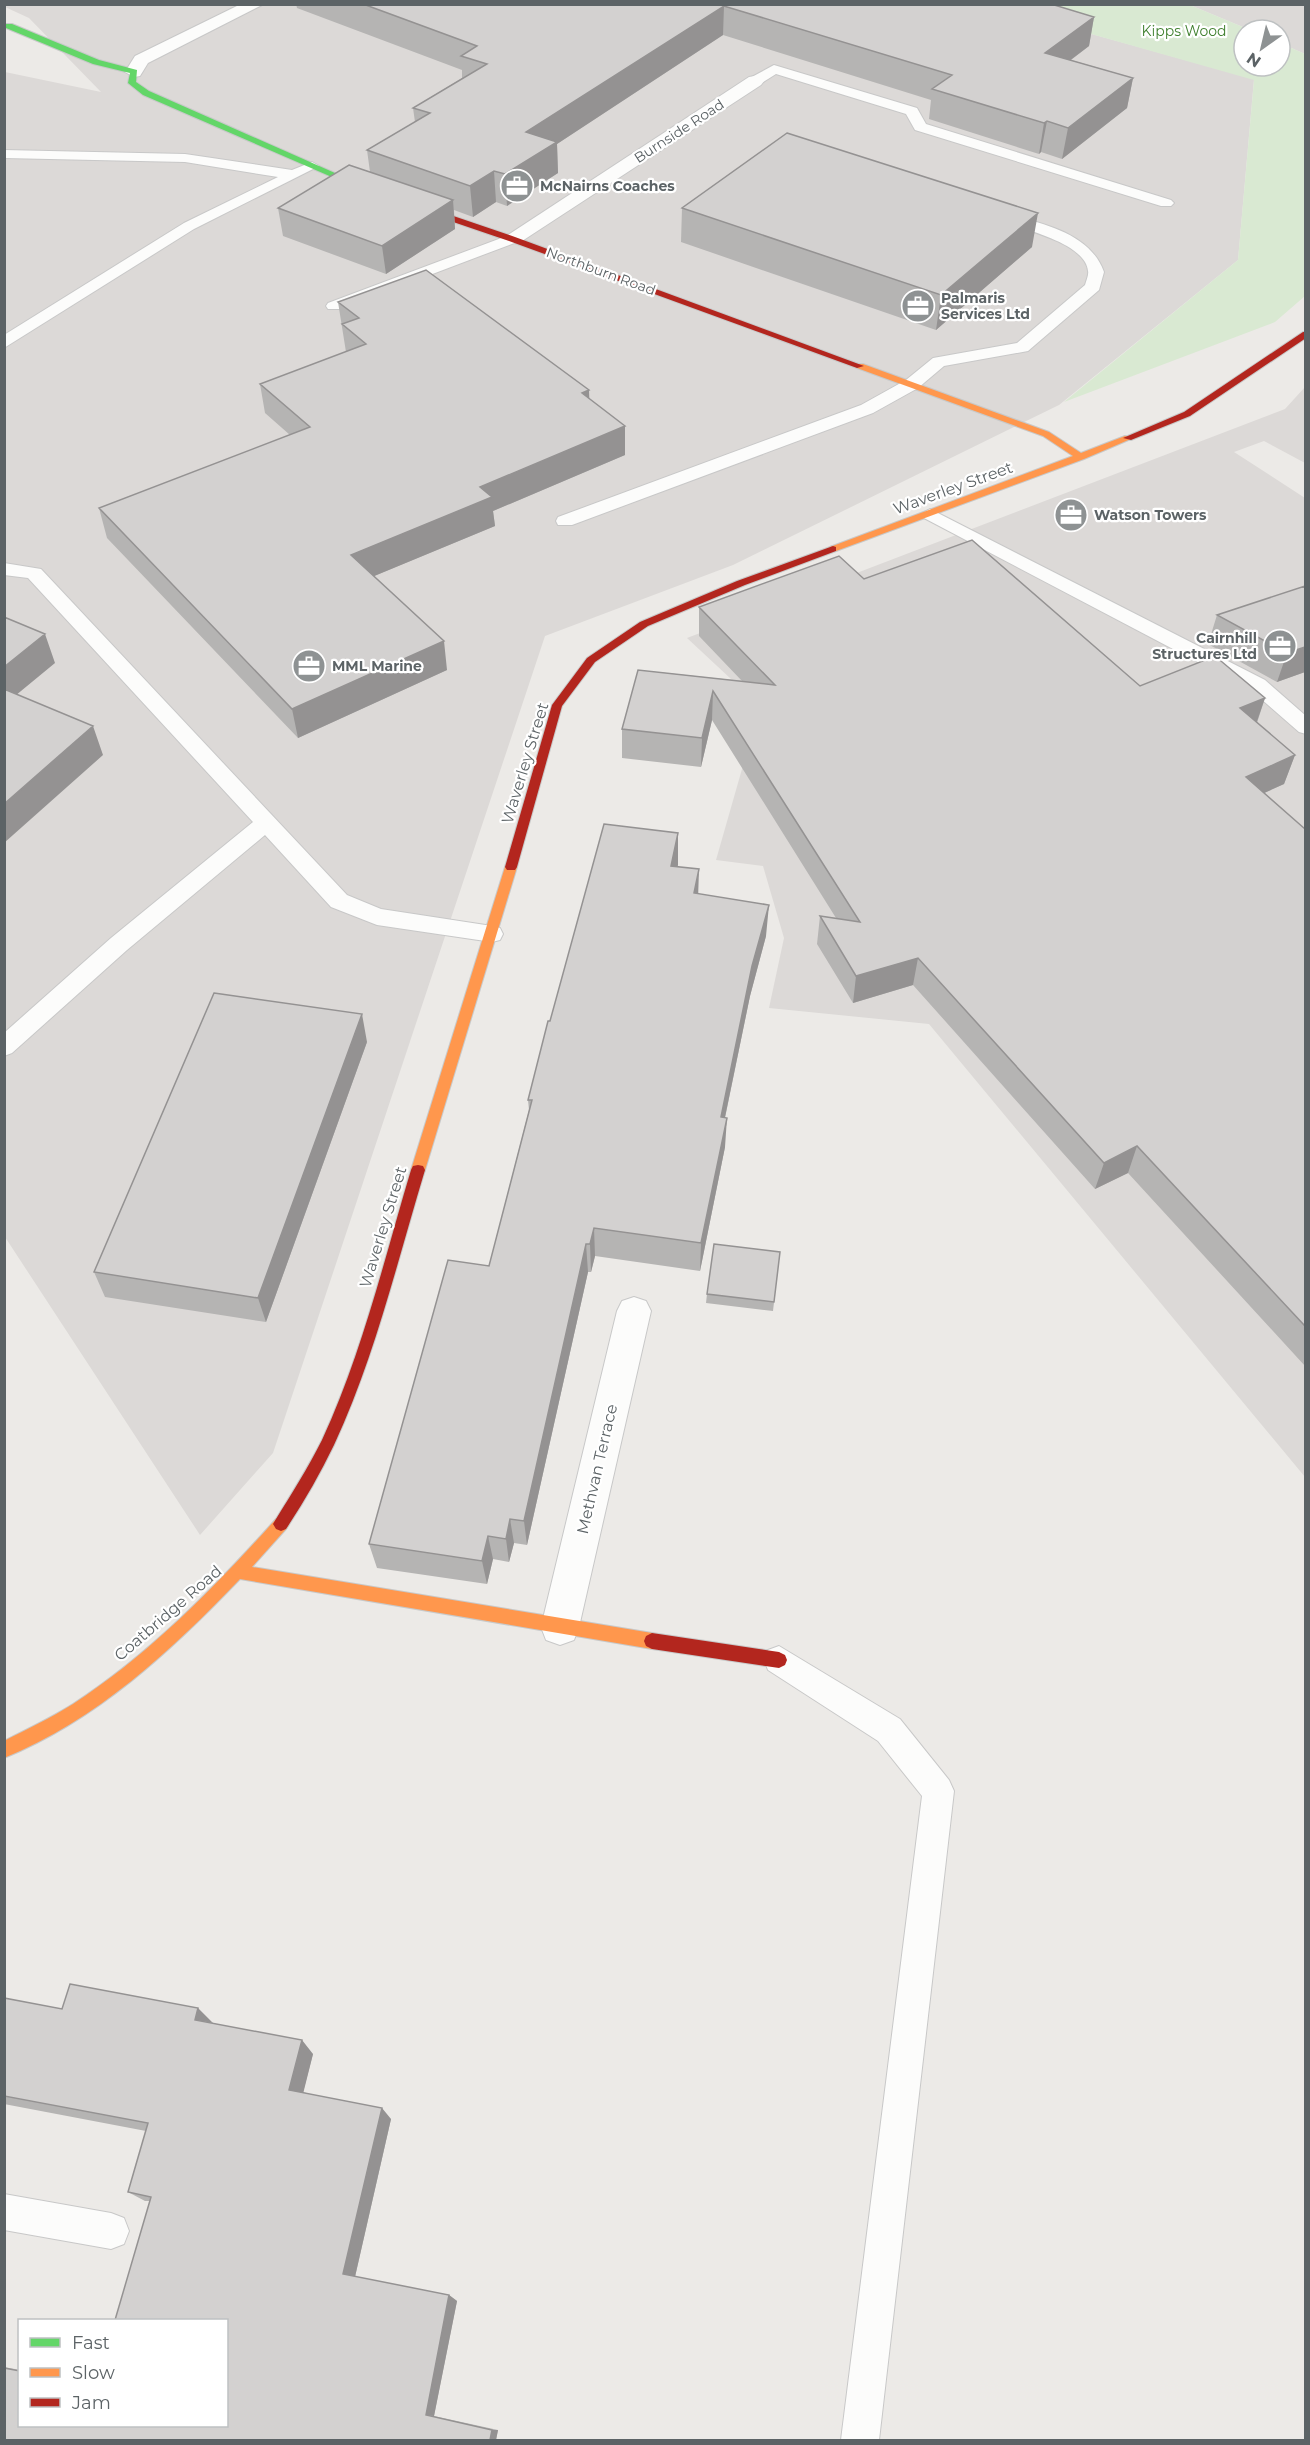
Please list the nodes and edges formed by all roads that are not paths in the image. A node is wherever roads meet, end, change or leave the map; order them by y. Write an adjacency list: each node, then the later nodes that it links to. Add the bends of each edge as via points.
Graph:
1 (256, 4): 3 (street, via 141,60)
2 (9, 26): 3 (main road, via 96,62)
3 (134, 72): 6 (main road, Northburn Road, via 132,83 146,93)
4 (755, 81): 8 (lane, via 774,69 912,111 920,127); 10 (street, Burnside Road)
5 (4, 154): 7 (lane, via 185,158)
6 (312, 166): 7 (lane); 10 (main road, Northburn Road, via 376,193)
7 (294, 174): 13 (lane, via 189,226)
8 (1166, 203)
9 (989, 213): 14 (lane, via 1056,235 1081,248 1092,258 1097,280 1022,347 939,363)
10 (513, 239): 11 (lane); 14 (main road, Northburn Road)
11 (334, 306)
12 (1305, 334): 15 (main road, Waverley Street, via 1187,414)
13 (4, 343)
14 (912, 384): 15 (main road, Northburn Road, via 1046,434); 17 (lane, via 867,410)
15 (1081, 457): 16 (main road, Waverley Street)
16 (930, 514): 19 (lane, via 1258,685); 21 (main road, Waverley Street, via 741,583 644,624 591,660 557,705)
17 (565, 521)
18 (4, 569): 20 (lane, via 34,573)
19 (1305, 727)
20 (265, 824): 21 (lane, via 339,901 377,917); 22 (lane, via 119,944)
21 (492, 934): 24 (main road, Waverley Street, via 356,1370)
22 (4, 1047)
23 (634, 1311): 26 (street, Methvan Terrace)
24 (318, 1462): 25 (main road, Coatbridge Road, via 282,1522)
25 (239, 1572): 26 (main road); 28 (main road, Coatbridge Road, via 163,1644 80,1709)
26 (560, 1627): 27 (main road)
27 (779, 1660): 31 (lane, via 889,1730 939,1791)
28 (4, 1750)
29 (4, 2212): 30 (lane)
30 (111, 2231)
31 (860, 2440)

